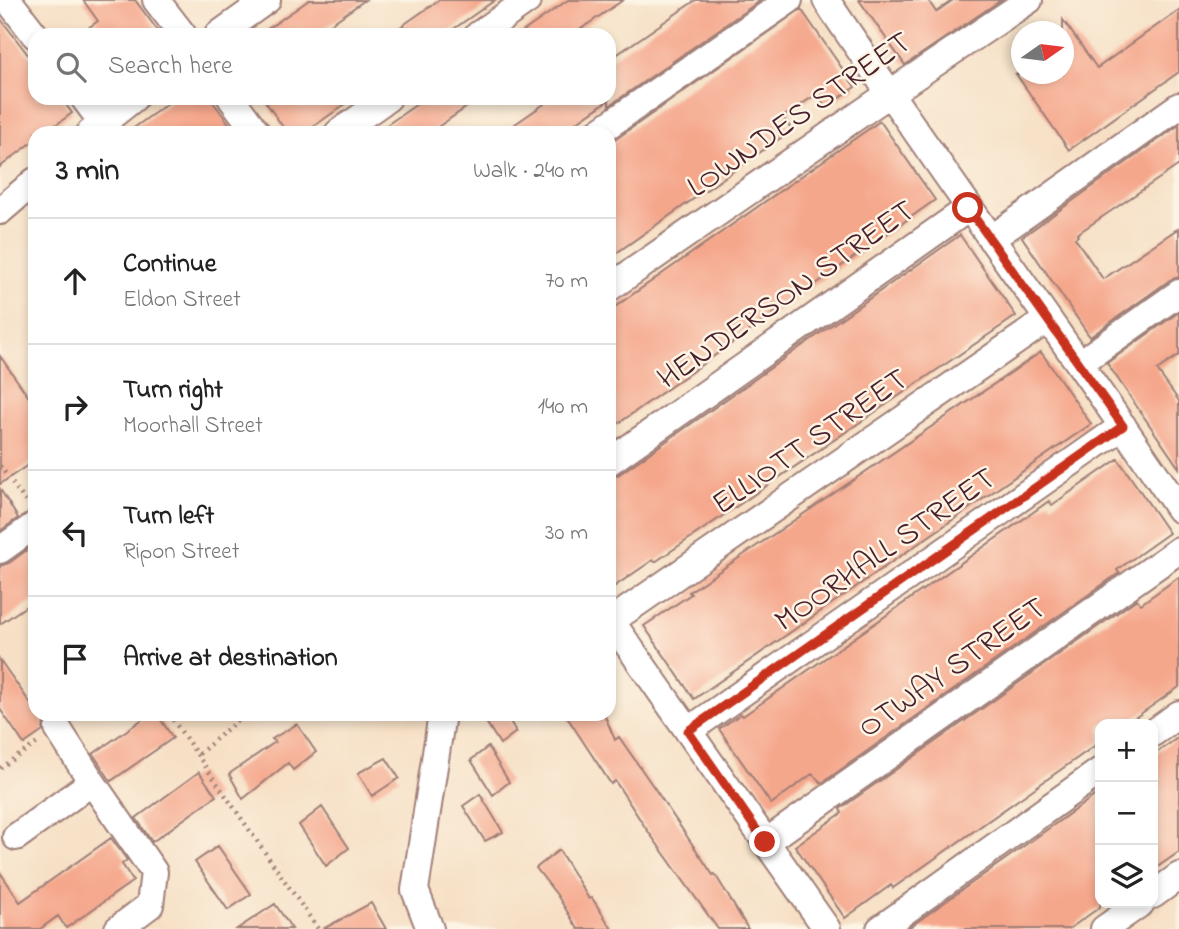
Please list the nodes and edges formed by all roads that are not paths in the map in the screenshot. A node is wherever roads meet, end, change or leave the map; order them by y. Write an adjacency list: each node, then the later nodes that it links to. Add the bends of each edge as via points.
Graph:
1 (8, 0): 8 (street)
2 (156, 0): 9 (street)
3 (267, 0): 10 (street)
4 (528, 0): 11 (street)
5 (789, 0): 22 (street)
6 (826, 0): 12 (street)
7 (1029, 0): 12 (street, LOWNDES STREET)
8 (30, 28)
9 (178, 28)
10 (228, 28)
11 (488, 28)
12 (889, 94): 24 (street); 27 (street, LOWNDES STREET)
13 (88, 105): 18 (street)
14 (127, 105): 19 (street)
15 (236, 105): 20 (street)
16 (378, 105): 21 (street)
17 (1179, 106): 26 (street)
18 (99, 126)
19 (104, 126)
20 (252, 126)
21 (348, 126)
22 (607, 126)
23 (28, 187): 25 (street)
24 (968, 208): 26 (street); 32 (street, HENDERSON STREET)
25 (0, 211)
26 (991, 239): 29 (street)
27 (616, 283)
28 (1179, 293): 30 (street)
29 (1048, 319): 30 (street); 37 (street, ELLIOTT STREET)
30 (1080, 363): 31 (street)
31 (1123, 426): 33 (street); 43 (street, MOORHALL STREET)
32 (616, 457)
33 (1179, 509)
34 (28, 519): 35 (street)
35 (0, 550)
36 (1179, 550): 47 (street, OTWAY STREET)
37 (616, 616)
38 (616, 629): 43 (street)
39 (1179, 714): 42 (street)
40 (441, 721): 52 (street, via 415,890)
41 (58, 729): 45 (street)
42 (1158, 729)
43 (688, 731): 47 (street)
44 (1095, 775): 54 (street)
45 (92, 782): 46 (street); 51 (street, via 154,872 150,905)
46 (16, 837)
47 (765, 842): 53 (street)
48 (1179, 877): 49 (street)
49 (1158, 892)
50 (1134, 908): 55 (street)
51 (118, 929)
52 (430, 929)
53 (827, 929)
54 (880, 929)
55 (1104, 929)

